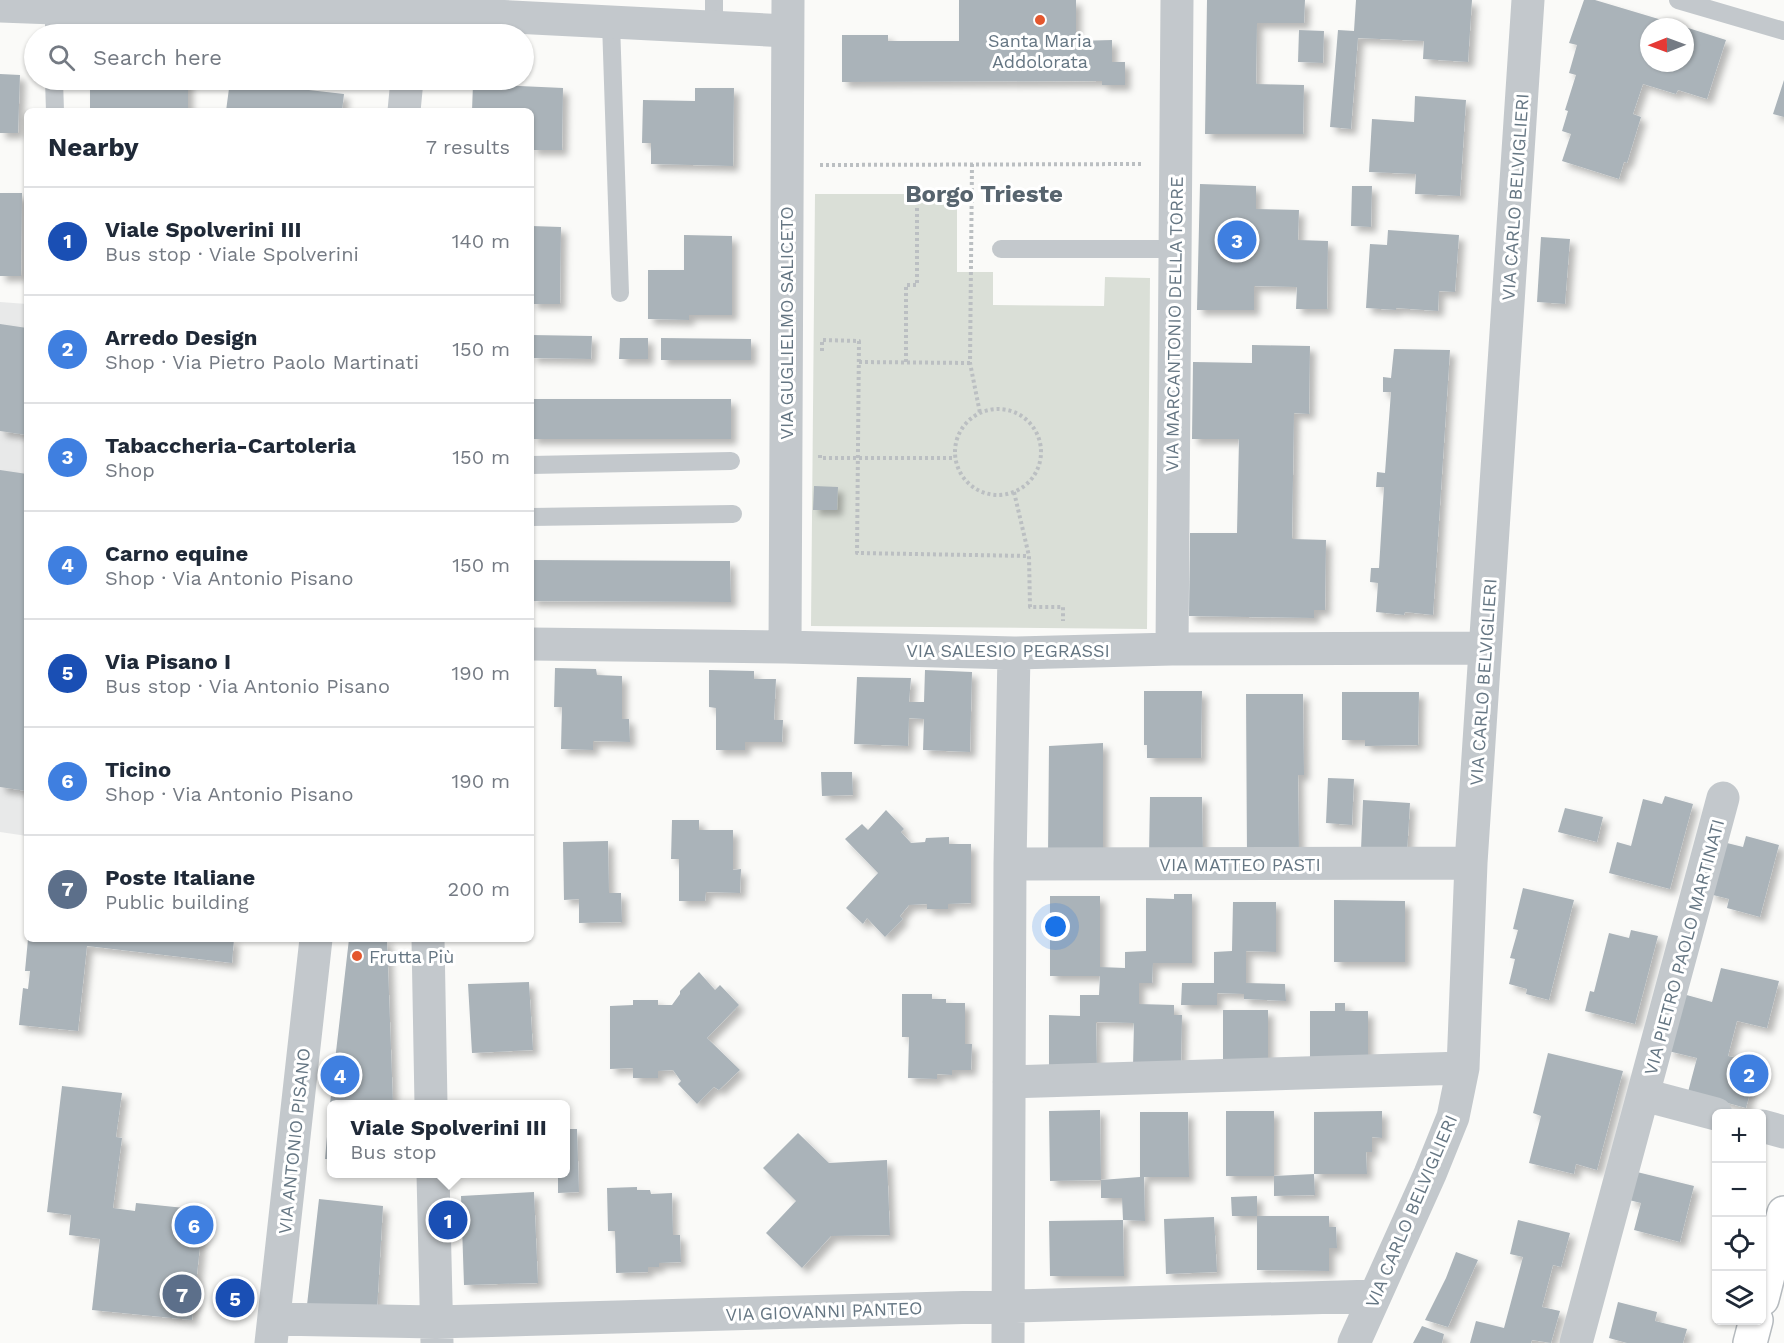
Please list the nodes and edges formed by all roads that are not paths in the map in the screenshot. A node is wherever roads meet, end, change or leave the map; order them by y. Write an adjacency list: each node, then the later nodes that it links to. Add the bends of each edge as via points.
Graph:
1 (1177, 0): 16 (street, VIA MARCANTONIO DELLA TORRE)
2 (1528, 0): 24 (street, VIA CARLO BELVIGLIERI)
3 (1678, 0): 10 (lane)
4 (0, 6): 8 (street)
5 (714, 14): 7 (street); 9 (street)
6 (415, 15): 8 (street); 9 (street)
7 (788, 16): 23 (street, VIA GUGLIELMO SALICETO)
8 (54, 21)
9 (611, 23): 17 (lane)
10 (1784, 31)
11 (54, 90): 13 (lane)
12 (406, 90): 14 (street)
13 (55, 108)
14 (404, 108)
15 (1001, 249): 16 (lane)
16 (1175, 249): 25 (street, VIA MARCANTONIO DELLA TORRE)
17 (620, 293)
18 (731, 461): 19 (lane)
19 (534, 465)
20 (733, 514): 21 (lane)
21 (534, 517)
22 (534, 644): 23 (street, VIA SALESIO PEGRASSI)
23 (785, 646): 26 (street, VIA SALESIO PEGRASSI)
24 (1485, 648): 25 (street, VIA SALESIO PEGRASSI); 28 (street, VIA CARLO BELVIGLIERI)
25 (1172, 649): 26 (street, VIA SALESIO PEGRASSI)
26 (1014, 653): 29 (street)
27 (1723, 798): 34 (street, VIA PIETRO PAOLO MARTINATI)
28 (1471, 863): 29 (street, VIA MATTEO PASTI); 32 (street, VIA CARLO BELVIGLIERI)
29 (1010, 864): 33 (street)
30 (316, 942): 45 (street, VIA ANTONIO PISANO)
31 (428, 942): 35 (street)
32 (1463, 1068): 33 (street); 42 (street, VIA CARLO BELVIGLIERI, via 1454,1118)
33 (1009, 1082): 43 (street)
34 (1644, 1095): 36 (street, VIA PIETRO PAOLO MARTINATI); 49 (street, VIA PIETRO PAOLO MARTINATI)
35 (431, 1100)
36 (1712, 1113)
37 (1766, 1127): 38 (street)
38 (1784, 1132)
39 (433, 1178): 46 (street)
40 (1784, 1213): 41 (main road)
41 (1766, 1280)
42 (1375, 1296): 43 (street, VIA GIOVANNI PANTEO); 48 (street, VIA CARLO BELVIGLIERI)
43 (1008, 1306): 46 (street, VIA GIOVANNI PANTEO); 47 (street)
44 (1755, 1325): 50 (main road)
45 (272, 1331): 46 (street, VIA GIOVANNI PANTEO)
46 (437, 1332)
47 (1008, 1343)
48 (1354, 1343)
49 (1576, 1343)
50 (1750, 1343)

